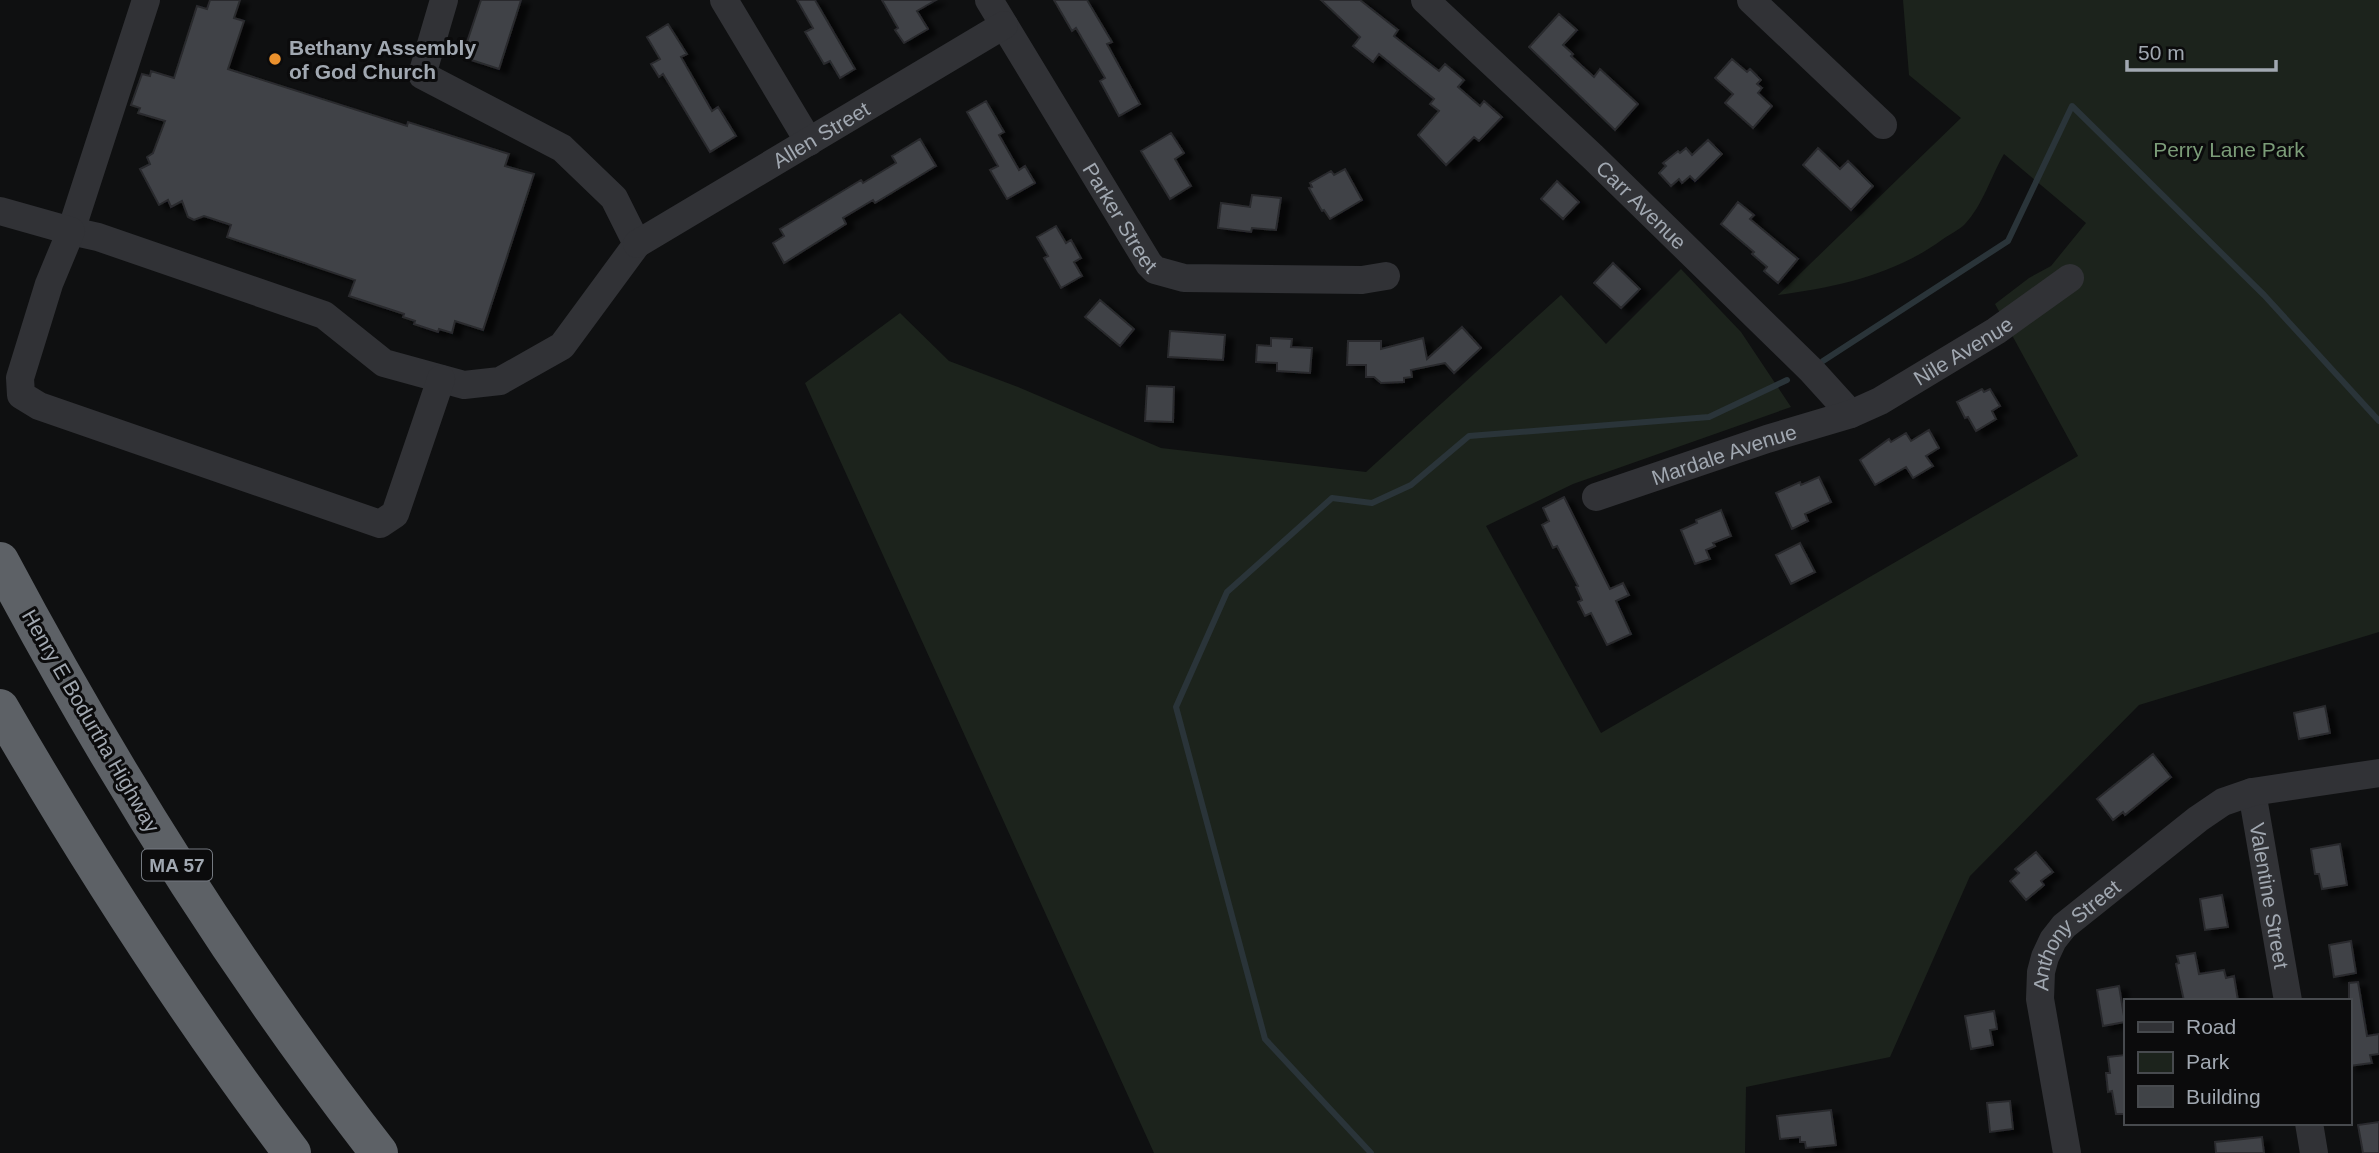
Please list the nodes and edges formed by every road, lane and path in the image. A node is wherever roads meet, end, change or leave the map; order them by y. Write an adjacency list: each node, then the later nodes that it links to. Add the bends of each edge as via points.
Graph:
1 (146, 0): 11 (street)
2 (444, 0): 12 (street, via 422,75 562,148 614,198)
3 (724, 0): 9 (street)
4 (989, 0): 7 (street, Parker Street)
5 (1425, 0): 16 (street, Carr Avenue, via 1593,157)
6 (1751, 0): 8 (street)
7 (1004, 25): 9 (street, Allen Street); 13 (street, Parker Street, via 1155,270 1184,278 1362,280)
8 (1883, 125)
9 (809, 142): 12 (street, Allen Street)
10 (0, 212): 11 (street)
11 (71, 231): 15 (street, via 324,315 384,363); 15 (street, via 20,378 21,395 39,407 380,524 395,514)
12 (637, 244): 15 (street, via 562,346 500,381 464,384)
13 (1386, 276)
14 (2070, 278): 16 (street, Nile Avenue, via 1966,350)
15 (441, 379)
16 (1851, 414): 17 (street, Mardale Avenue)
17 (1596, 497)
18 (0, 561): 25 (highway, Henry E Bodurtha Highway / MA 57, via 160,839 241,962)
19 (0, 708): 24 (highway, via 148,948)
20 (2379, 773): 21 (street, Anthony Street)
21 (2252, 792): 22 (street, Valentine Street); 26 (street, Anthony Street, via 2210,810 2077,914 2053,940 2041,972 2040,999)
22 (2288, 999)
23 (2309, 1125): 27 (street)
24 (292, 1153)
25 (379, 1153)
26 (2067, 1153)
27 (2314, 1153)

